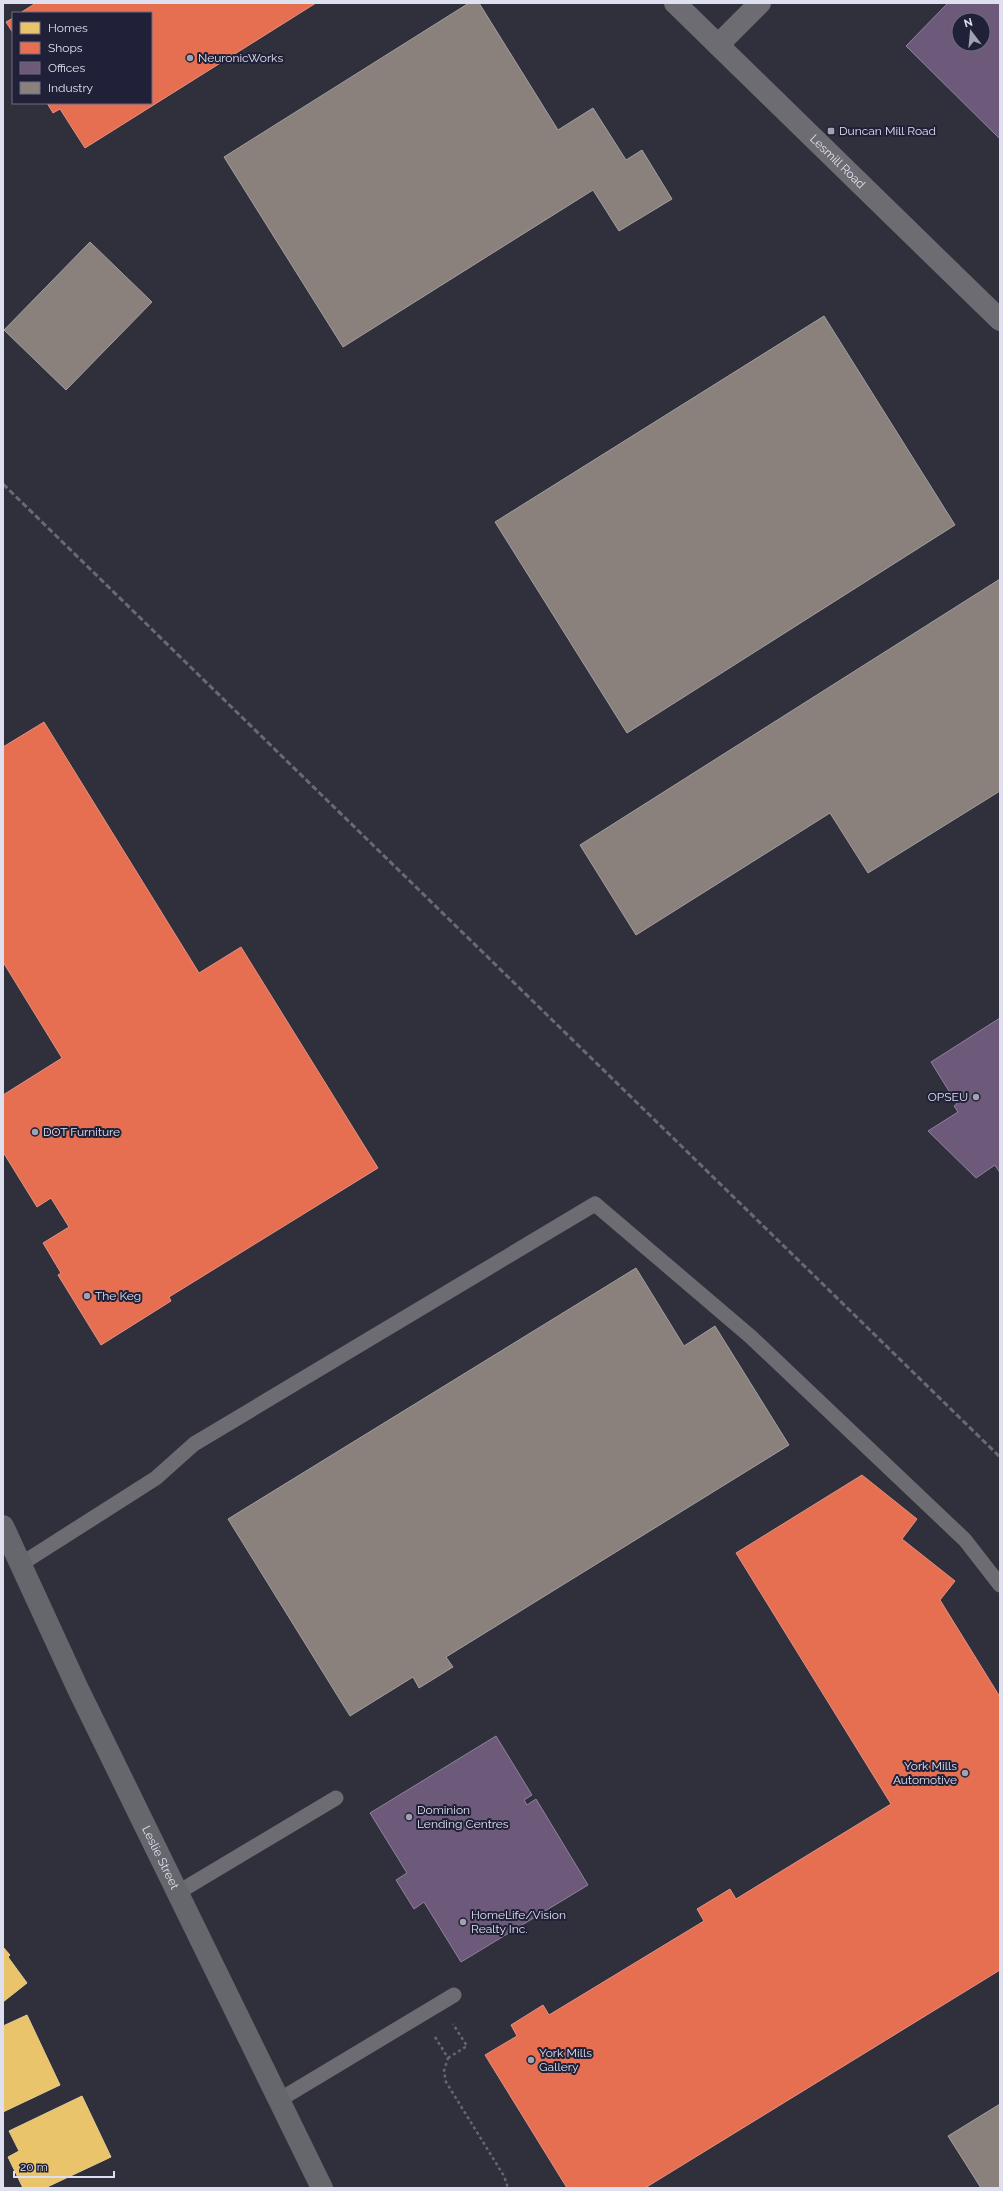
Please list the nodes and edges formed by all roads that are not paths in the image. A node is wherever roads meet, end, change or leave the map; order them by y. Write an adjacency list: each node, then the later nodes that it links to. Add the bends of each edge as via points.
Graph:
1 (675, 3): 3 (street, Lesmill Road)
2 (760, 3): 3 (street)
3 (718, 45): 4 (street, Lesmill Road)
4 (1000, 320)
5 (3, 1526): 6 (main road, Leslie Street)
6 (21, 1564): 7 (lane, via 156,1478 194,1444 595,1204 751,1337 965,1540); 9 (main road, Leslie Street, via 78,1689)
7 (1000, 1585)
8 (336, 1798): 9 (lane)
9 (177, 1893): 11 (main road, Leslie Street)
10 (454, 1995): 11 (lane)
11 (279, 2100): 12 (main road, Leslie Street)
12 (322, 2188)

